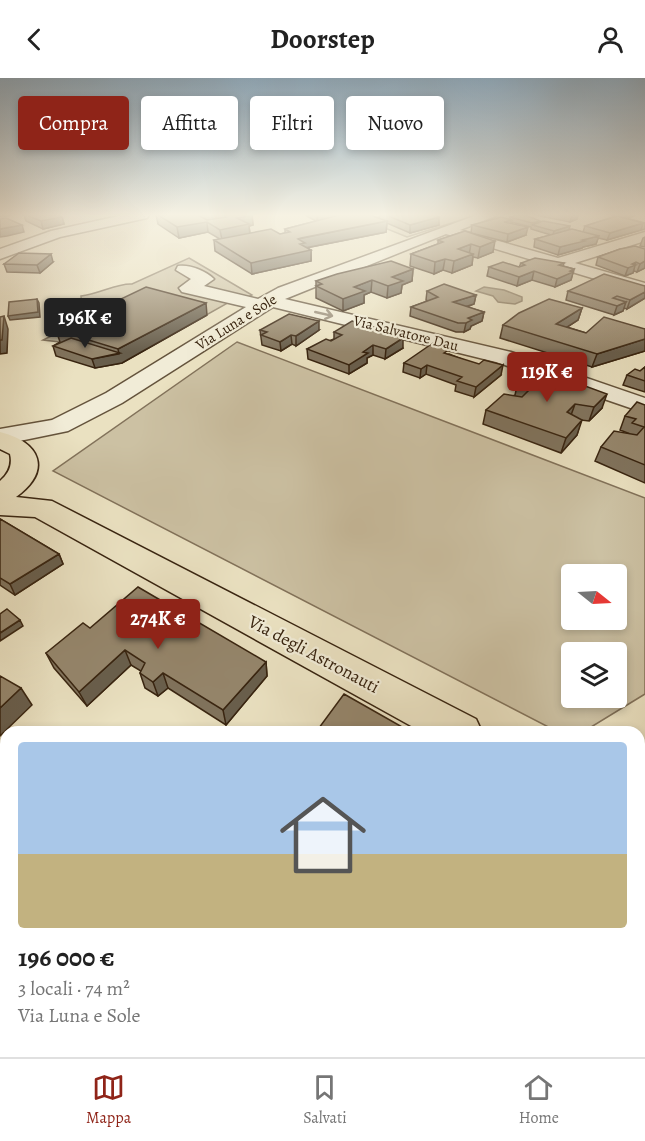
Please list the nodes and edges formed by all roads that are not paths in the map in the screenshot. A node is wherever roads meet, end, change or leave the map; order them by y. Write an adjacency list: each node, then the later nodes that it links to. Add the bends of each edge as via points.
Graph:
1 (368, 261): 7 (street, Via Luna e Sole)
2 (551, 261): 4 (street)
3 (566, 261): 4 (street)
4 (559, 263): 6 (street)
5 (184, 270): 7 (street, Via Salvatore Dau, via 205,279 188,288)
6 (645, 289)
7 (264, 303): 8 (street, Via Salvatore Dau, one-way to 8, via 503,357); 9 (street, Via Luna e Sole, via 114,398)
8 (645, 406)
9 (59, 426): 10 (street, Via Luna e Sole); 11 (street, Via Luna e Sole)
10 (0, 439): 11 (main road, via 20,448)
11 (26, 462): 12 (main road, via 18,480); 14 (main road, via 29,485)
12 (0, 495)
13 (0, 506): 14 (main road, Via degli Astronauti)
14 (41, 508): 15 (main road, Via degli Astronauti)
15 (450, 726)

